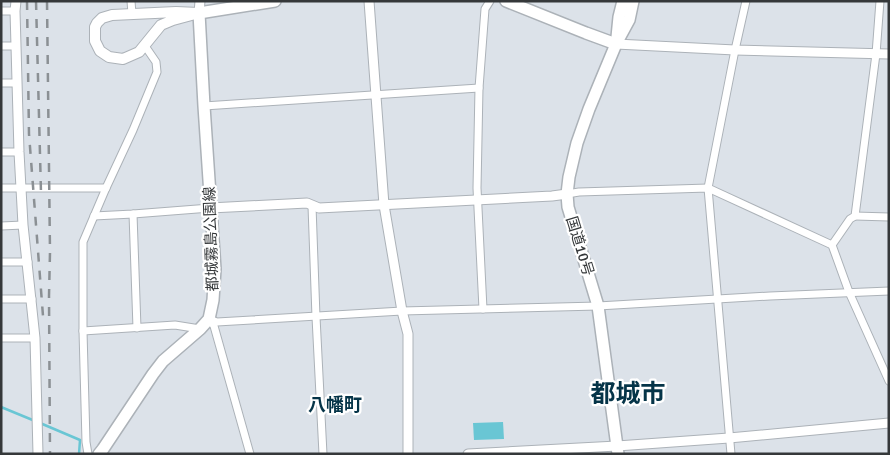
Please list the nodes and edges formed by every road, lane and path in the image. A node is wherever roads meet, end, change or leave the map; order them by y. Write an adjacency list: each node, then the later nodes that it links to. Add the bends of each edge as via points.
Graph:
1 (132, 1): 13 (street)
2 (275, 1): 11 (main road)
3 (369, 1): 24 (street)
4 (490, 1): 23 (street, via 485,9)
5 (506, 1): 14 (main road)
6 (623, 1): 14 (main road, 国道10号)
7 (633, 1): 14 (main road, 国道10号)
8 (746, 1): 18 (street)
9 (880, 1): 19 (street)
10 (16, 6): 12 (street); 16 (street)
11 (199, 7): 13 (main road, via 176,12); 17 (main road, via 161,25); 25 (main road, 都城霧島公園線)
12 (1, 10)
13 (132, 14): 17 (main road, via 102,18 95,27 95,41 100,51 109,57 123,59)
14 (616, 44): 18 (street); 32 (main road, 国道10号, via 577,143)
15 (1, 46): 16 (street)
16 (16, 46): 21 (street)
17 (145, 46): 30 (street, via 156,62 157,72)
18 (735, 50): 19 (street); 31 (street)
19 (876, 54): 20 (street); 39 (street)
20 (889, 54)
21 (17, 83): 22 (street); 27 (street)
22 (1, 84)
23 (479, 88): 24 (street); 33 (street)
24 (376, 95): 25 (street); 34 (street)
25 (204, 106): 36 (main road, 都城霧島公園線)
26 (1, 152): 27 (street)
27 (19, 152): 29 (street)
28 (1, 188): 29 (street)
29 (21, 188): 30 (street); 42 (street)
30 (106, 188): 38 (street)
31 (708, 188): 32 (street); 43 (street); 50 (street)
32 (566, 194): 33 (street); 51 (main road, 国道10号)
33 (477, 199): 34 (street); 52 (street)
34 (384, 205): 35 (street); 53 (street)
35 (312, 206): 36 (street, via 307,203); 54 (street)
36 (210, 208): 37 (street); 55 (main road, 都城霧島公園線, via 215,269 214,300)
37 (133, 214): 38 (street); 56 (street)
38 (94, 216): 58 (street, via 83,242)
39 (855, 216): 40 (street); 43 (street)
40 (889, 218)
41 (1, 226): 42 (street)
42 (23, 226): 45 (street)
43 (832, 245): 47 (street)
44 (1, 262): 45 (street)
45 (28, 262): 49 (street)
46 (889, 291): 47 (street)
47 (849, 292): 50 (street); 61 (street)
48 (1, 299): 49 (street)
49 (32, 299): 60 (street)
50 (717, 299): 51 (street); 63 (street)
51 (598, 306): 52 (street); 64 (main road, 国道10号)
52 (483, 309): 53 (street)
53 (402, 311): 54 (street); 70 (street, via 408,334)
54 (316, 317): 55 (street, via 217,322); 69 (street)
55 (209, 319): 57 (main road, 都城霧島公園線); 68 (street, via 214,326)
56 (137, 328): 57 (street, via 175,325); 58 (street)
57 (200, 329): 67 (main road, 都城霧島公園線, via 163,361)
58 (83, 331): 66 (street)
59 (1, 338): 60 (street)
60 (35, 338): 65 (street)
61 (889, 381)
62 (889, 423): 63 (street)
63 (729, 438): 64 (street); 72 (street)
64 (618, 450): 71 (street)
65 (38, 454)
66 (88, 454)
67 (99, 454)
68 (250, 454)
69 (323, 454)
70 (408, 454)
71 (468, 454)
72 (730, 454)

